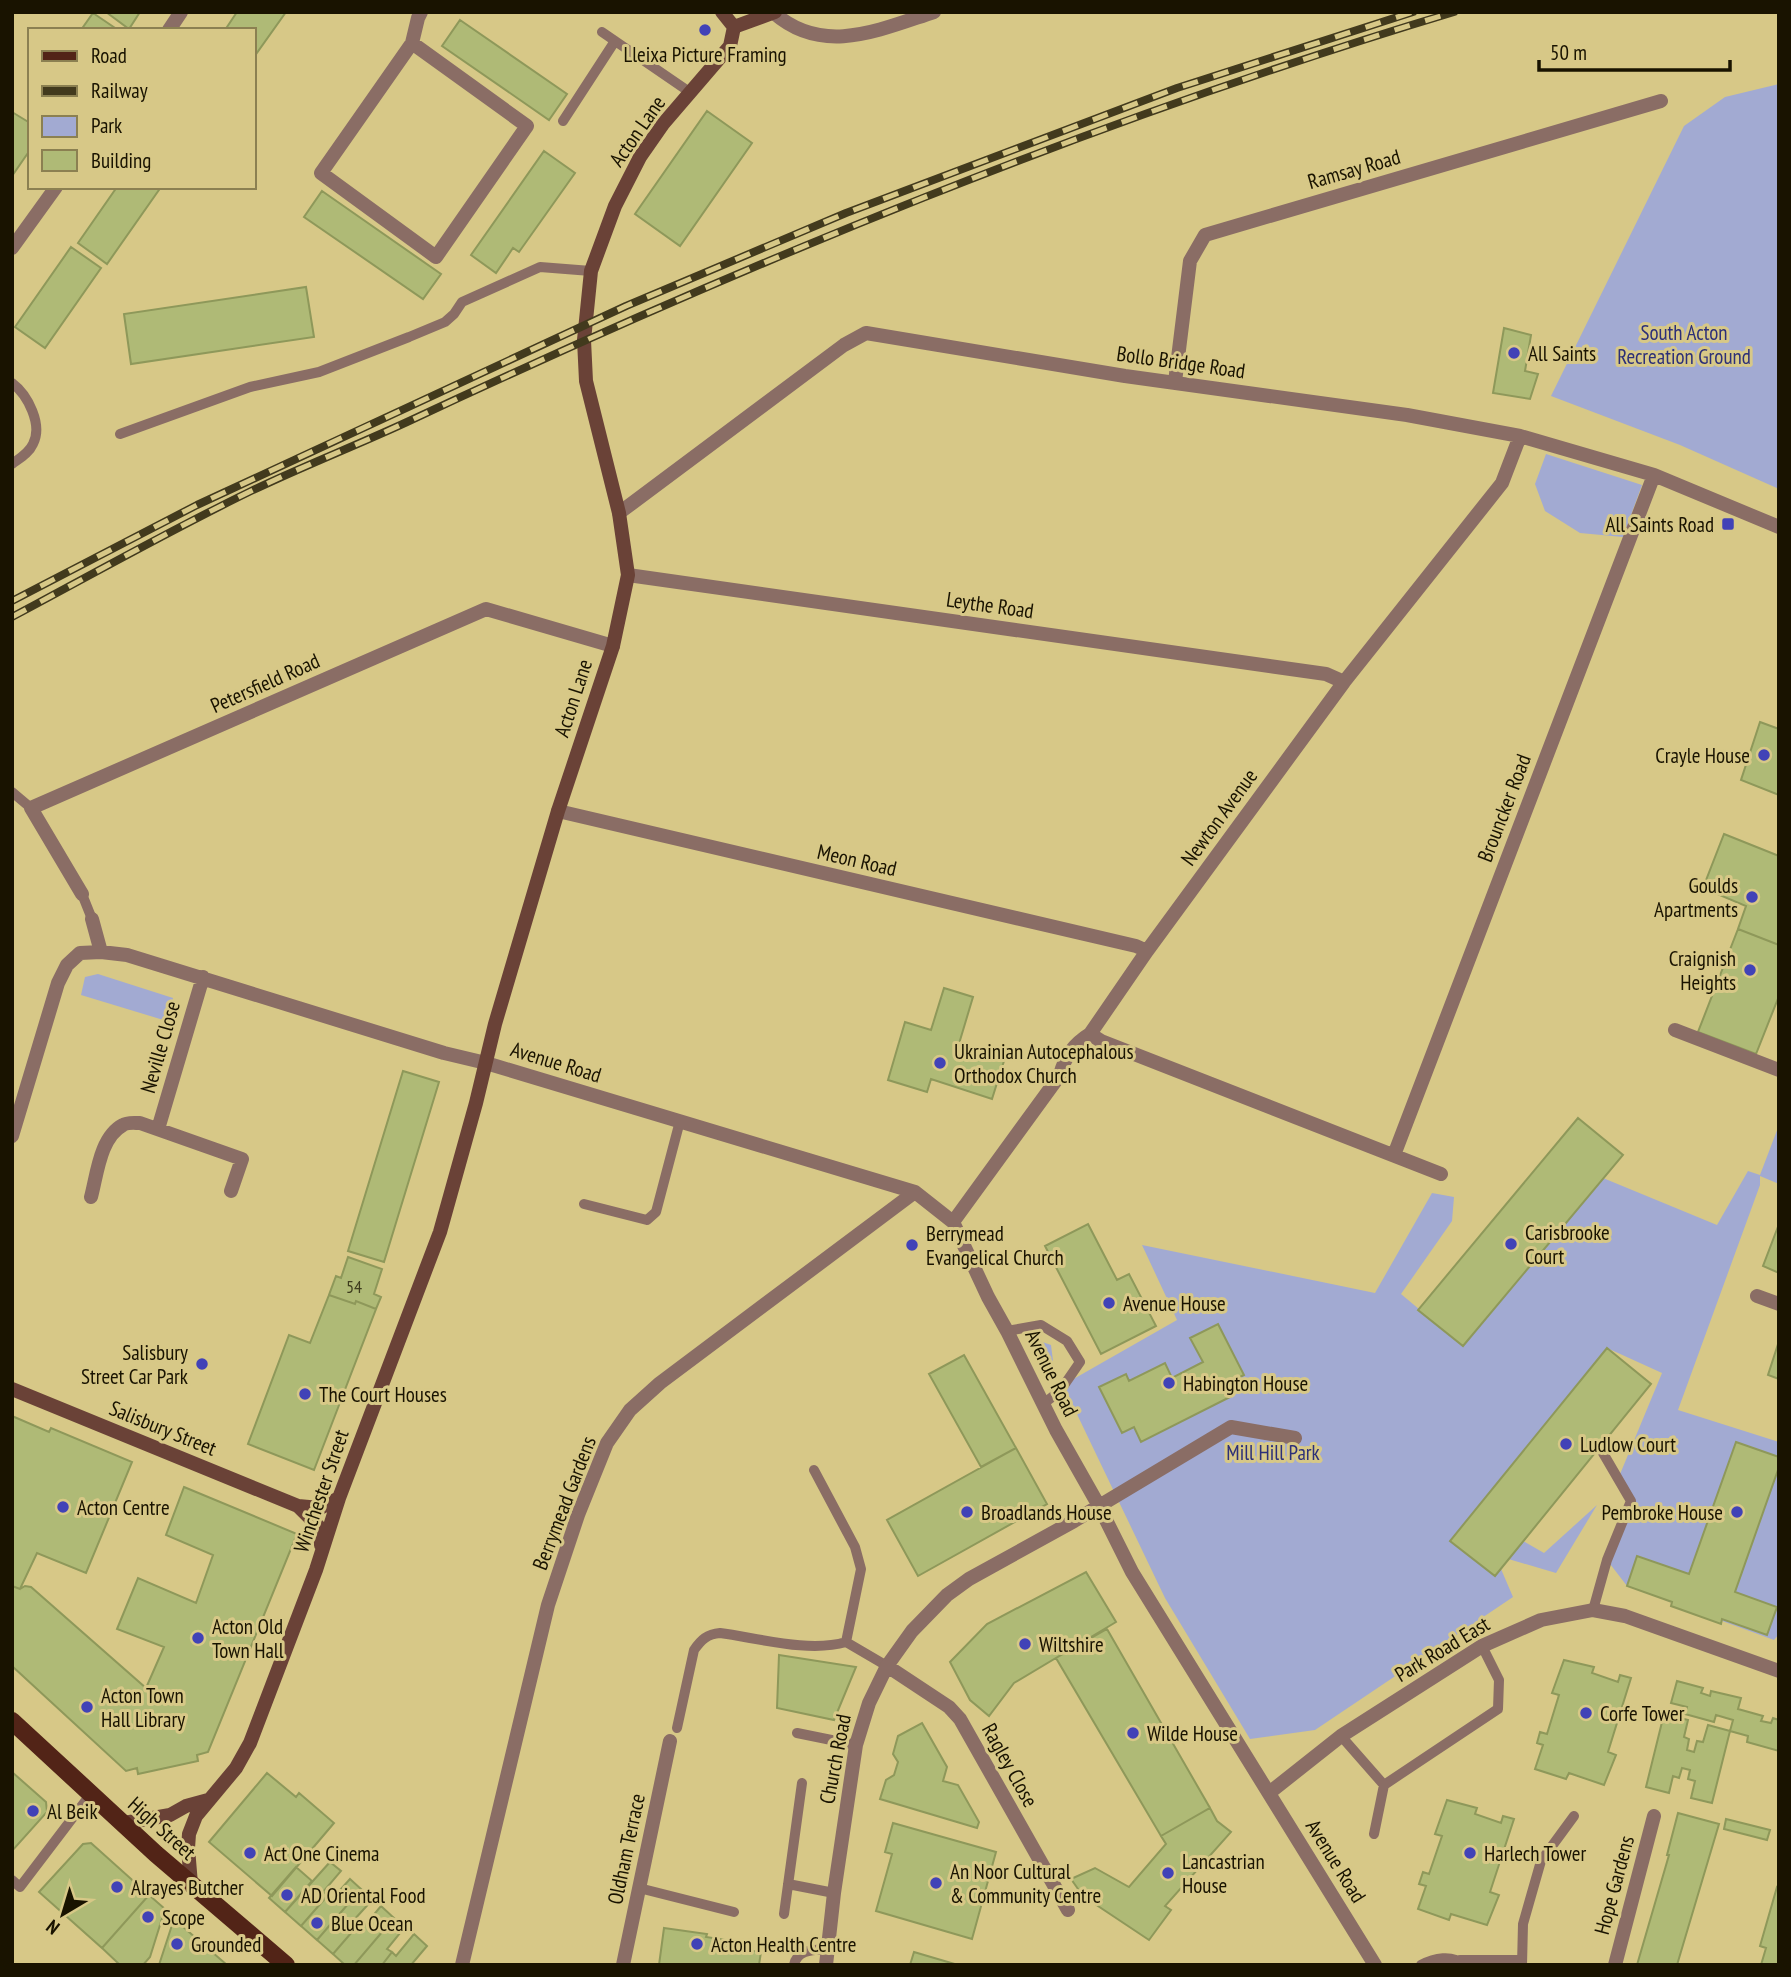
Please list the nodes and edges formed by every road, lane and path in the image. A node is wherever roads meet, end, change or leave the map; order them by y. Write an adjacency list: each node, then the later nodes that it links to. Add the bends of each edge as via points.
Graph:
1 (181, 12): 7 (street)
2 (421, 12): 10 (street)
3 (722, 12): 6 (main road)
4 (934, 12): 5 (street, via 876,31 833,38 807,34)
5 (774, 13): 6 (main road)
6 (734, 27): 11 (main road, Acton Lane, via 730,47)
7 (170, 28)
8 (602, 32): 9 (lane)
9 (615, 41): 11 (lane); 13 (lane)
10 (412, 43): 10 (street, via 321,173 436,257 527,126)
11 (691, 93): 16 (main road, Acton Lane, via 640,157 615,206)
12 (1661, 101): 17 (street, Ramsay Road, via 1205,235 1190,261)
13 (563, 121)
14 (55, 189): 15 (street)
15 (12, 248)
16 (591, 271): 19 (lane, via 540,267 461,302 445,321 409,337 319,372 250,387); 23 (main road, Acton Lane, via 584,340 586,381)
17 (1175, 382): 20 (street, Bollo Bridge Road); 23 (street, Bollo Bridge Road, via 866,333)
18 (12, 383): 21 (lane, via 29,402 36,430 28,452)
19 (120, 434)
20 (1520, 436): 22 (street, Bollo Bridge Road); 27 (street, Newton Avenue, via 1502,483)
21 (12, 464)
22 (1654, 475): 24 (street, Bollo Bridge Road); 43 (street, Brouncker Road)
23 (620, 513): 25 (main road, Acton Lane)
24 (1779, 527)
25 (628, 575): 26 (main road, Acton Lane); 27 (street, Leythe Road, via 1326,674)
26 (613, 646): 29 (street, Petersfield Road, via 486,609); 30 (main road, Acton Lane)
27 (1344, 682): 33 (street, Newton Avenue)
28 (12, 792): 29 (lane)
29 (31, 808): 31 (street)
30 (558, 811): 33 (street, Meon Road); 38 (main road, Acton Lane)
31 (82, 894): 32 (lane)
32 (92, 919): 34 (street)
33 (1147, 951): 37 (street, Newton Avenue)
34 (101, 952): 35 (street); 42 (street, via 80,953 67,965)
35 (203, 977): 38 (street); 41 (street, Neville Close)
36 (1675, 1030): 39 (street)
37 (1090, 1034): 43 (street); 49 (street, Newton Avenue, via 1063,1060 1060,1075)
38 (486, 1063): 40 (street, Avenue Road); 58 (main road, Winchester Street, via 440,1233)
39 (1779, 1070)
40 (680, 1121): 46 (street, Avenue Road); 48 (lane, via 656,1212 647,1220)
41 (158, 1129): 45 (street, Neville Close, via 242,1159); 47 (street, Neville Close, via 125,1123 112,1134)
42 (12, 1136)
43 (1394, 1155): 44 (street)
44 (1441, 1174)
45 (231, 1191)
46 (915, 1192): 49 (street, Avenue Road); 93 (street, Berrymead Gardens, via 660,1383 630,1410 607,1443 548,1605)
47 (91, 1197)
48 (584, 1204)
49 (953, 1222): 52 (street, Avenue Road)
50 (1757, 1296): 51 (street)
51 (1779, 1304)
52 (1007, 1331): 54 (street, Avenue Road); 54 (lane, via 1041,1325 1067,1341 1080,1362 1060,1391)
53 (12, 1389): 59 (main road, Salisbury Street)
54 (1043, 1404): 60 (street, Avenue Road)
55 (1295, 1438): 60 (street, Church Road, via 1231,1427)
56 (1603, 1453): 62 (lane, via 1632,1502 1607,1560)
57 (814, 1471): 63 (lane, via 855,1547 861,1569)
58 (339, 1499): 59 (main road, Salisbury Street, via 320,1508); 61 (main road, Winchester Street)
59 (298, 1506): 61 (main road, Salisbury Street, via 320,1528)
60 (1098, 1506): 65 (street, Church Road, via 947,1595); 74 (street, Avenue Road, via 1132,1572)
61 (322, 1551): 76 (main road, Winchester Street, via 250,1743 236,1768)
62 (1593, 1610): 64 (street, Park Road East, via 1541,1620); 66 (street, Park Road East, via 1625,1616)
63 (846, 1642): 65 (lane); 69 (lane, via 814,1646 710,1634 694,1650)
64 (1482, 1646): 70 (street, Park Road East); 73 (lane, via 1499,1680 1498,1709)
65 (887, 1666): 71 (street, Church Road); 86 (street, Ragley Close, via 950,1707 960,1719)
66 (1779, 1671)
67 (12, 1721): 75 (main road, High Street)
68 (797, 1734): 71 (lane)
69 (674, 1735): 84 (street, Oldham Terrace)
70 (1341, 1736): 73 (lane); 74 (street, Park Road East)
71 (856, 1745): 85 (street, Church Road)
72 (802, 1783): 82 (lane)
73 (1384, 1785): 80 (lane)
74 (1269, 1793): 97 (street, Avenue Road)
75 (90, 1795): 79 (main road, High Street); 83 (lane)
76 (208, 1800): 79 (main road, Winchester Street, via 170,1815); 81 (main road, Winchester Street, via 189,1834)
77 (1574, 1816): 90 (lane, via 1541,1861 1523,1924)
78 (1654, 1816): 99 (street, Hope Gardens)
79 (124, 1824): 81 (main road, High Street)
80 (1374, 1834)
81 (191, 1884): 92 (main road, High Street)
82 (788, 1884): 85 (lane); 88 (lane)
83 (15, 1888)
84 (639, 1888): 87 (lane); 94 (street, Oldham Terrace)
85 (834, 1892): 89 (street, Church Road)
86 (1068, 1910)
87 (734, 1912)
88 (784, 1914)
89 (828, 1949): 95 (lane, via 802,1952); 96 (street, Church Road)
90 (1522, 1962): 91 (lane)
91 (1462, 1963): 98 (lane, via 1434,1958)
92 (286, 1965)
93 (462, 1965)
94 (623, 1965)
95 (794, 1965)
96 (826, 1965)
97 (1375, 1965)
98 (1422, 1965)
99 (1615, 1965)

